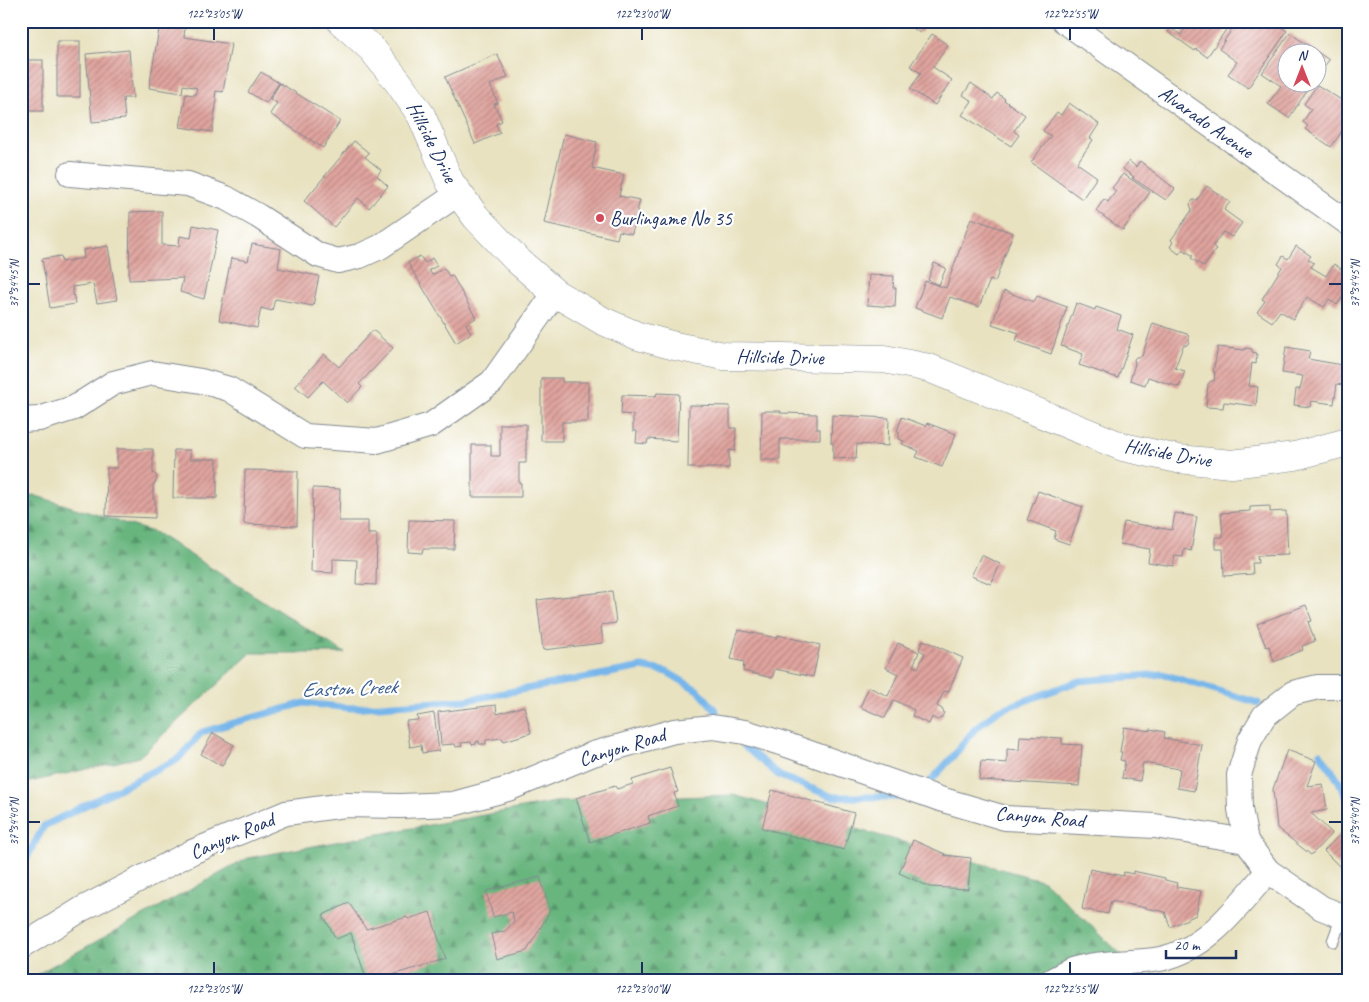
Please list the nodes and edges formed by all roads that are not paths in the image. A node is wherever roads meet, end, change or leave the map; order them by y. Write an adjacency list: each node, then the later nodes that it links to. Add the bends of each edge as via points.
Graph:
1 (341, 21): 4 (main road, Hillside Drive, via 372,49 399,83 421,116)
2 (1064, 21): 5 (street, Alvarado Avenue)
3 (70, 174): 4 (street, via 188,184 226,198 318,255 338,261 380,247)
4 (458, 193): 6 (main road, Hillside Drive, via 516,260)
5 (1348, 223)
6 (555, 293): 7 (street, via 492,382 431,425 377,441 305,436 229,389 152,373 113,383 74,408 39,419); 8 (main road, Hillside Drive, via 603,321 638,336 724,356 884,359 930,368 1123,447 1178,459 1232,464 1295,456)
7 (21, 420)
8 (1348, 442)
9 (1348, 687): 10 (street, via 1318,687 1293,693 1264,716 1250,740 1239,775 1240,809)
10 (1246, 841): 11 (street); 14 (street, Canyon Road, via 1155,826 1005,818 940,799 787,745 745,732 713,727 674,731 593,754 508,788 453,804 345,805 286,813 192,852 82,908)
11 (1268, 871): 12 (street, via 1322,908); 15 (street, via 1226,921 1179,953 1159,959 1097,964 1071,970)
12 (1345, 919): 13 (lane)
13 (1333, 941)
14 (21, 947)
15 (1051, 981)

